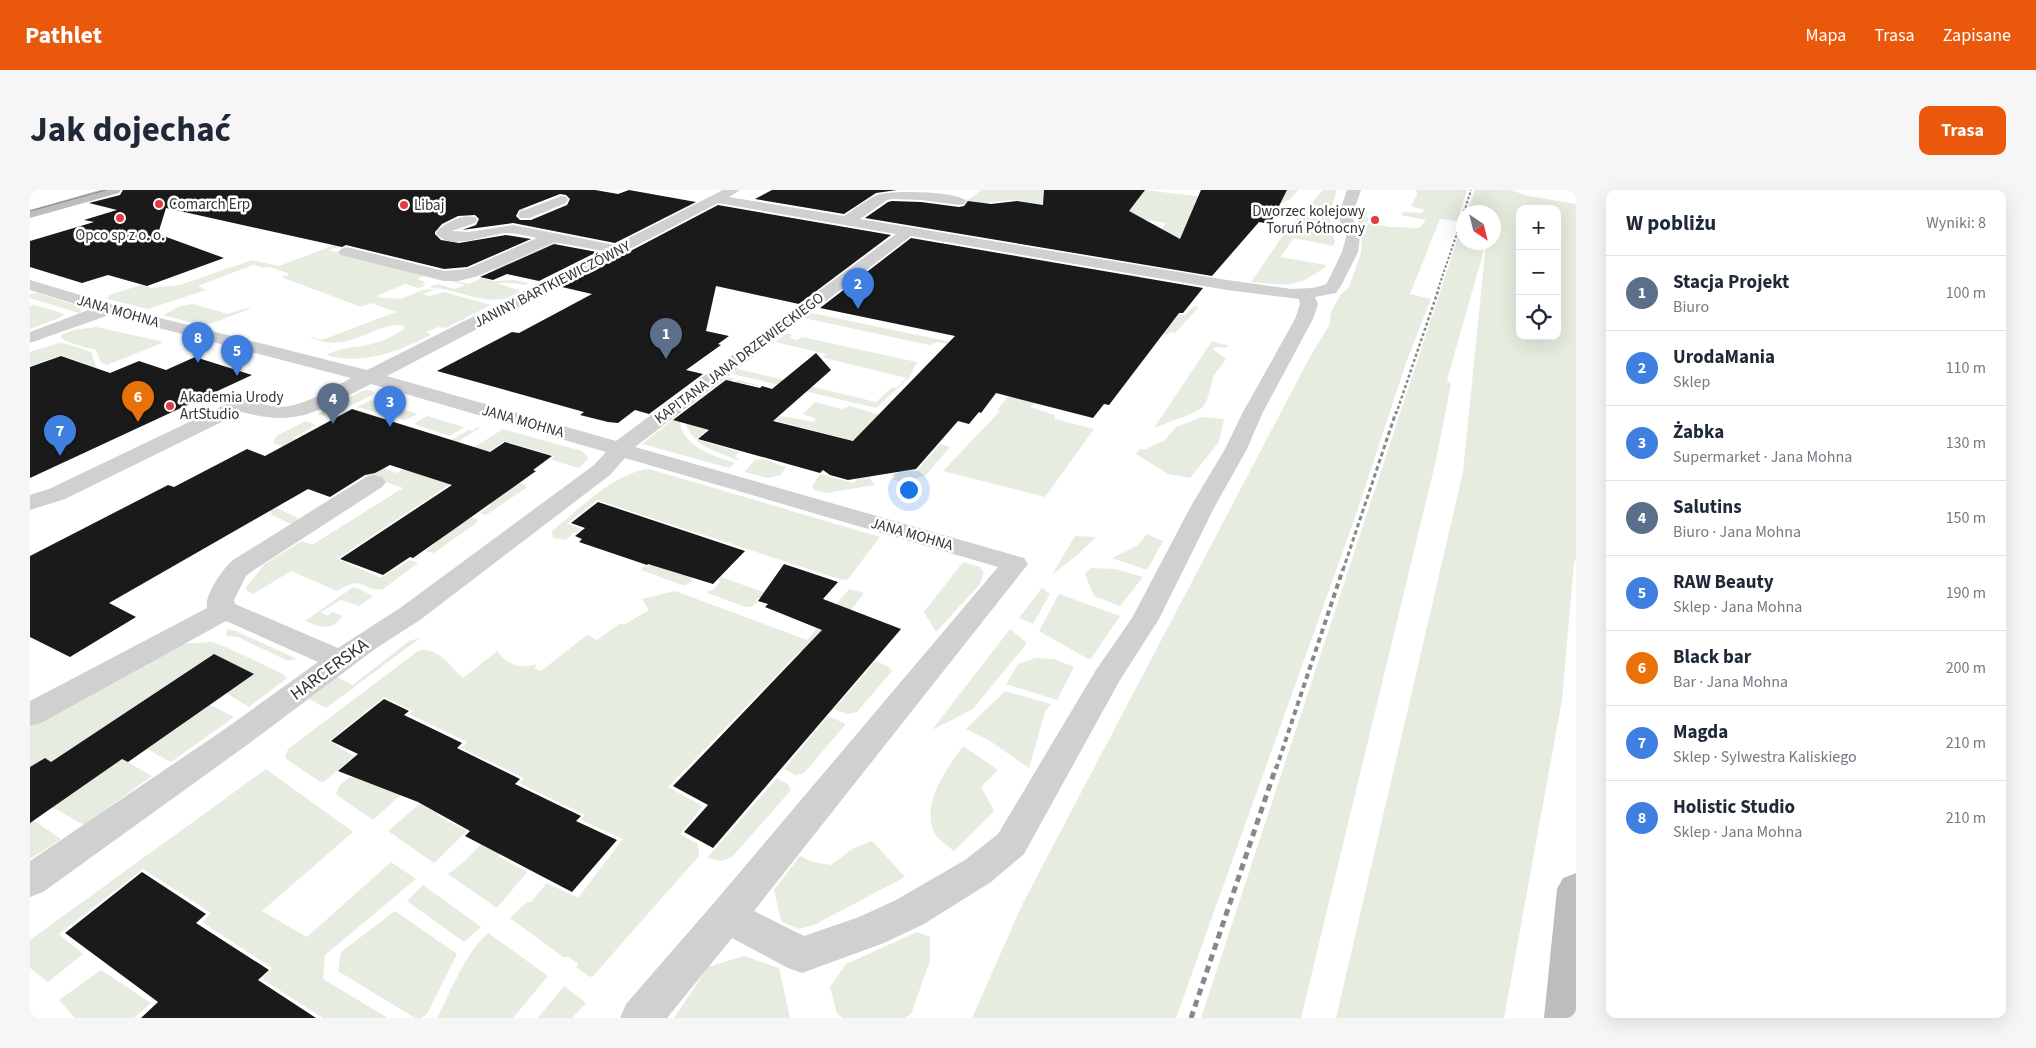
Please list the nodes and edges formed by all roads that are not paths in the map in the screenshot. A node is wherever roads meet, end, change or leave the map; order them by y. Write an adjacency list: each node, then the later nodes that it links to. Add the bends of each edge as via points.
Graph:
1 (88, 190): 8 (street)
2 (114, 190): 9 (street)
3 (733, 190): 5 (street, JANINY BARTKIEWICZÓWNY)
4 (1354, 190): 20 (street, via 1345,216 1353,237 1350,252 1332,287)
5 (716, 199): 13 (street); 17 (street, JANINY BARTKIEWICZÓWNY, via 641,238)
6 (561, 200): 10 (street)
7 (958, 201): 13 (street, via 913,194 889,196)
8 (30, 206)
9 (30, 214)
10 (524, 215): 11 (street); 14 (street, via 512,215)
11 (548, 219)
12 (470, 220): 16 (street, via 447,228 443,233 470,236 505,228)
13 (847, 221): 15 (street)
14 (490, 223)
15 (907, 232): 20 (street, via 1272,292); 24 (street, KAPITANA JANA DRZEWIECKIEGO)
16 (552, 237): 17 (street); 18 (street, via 459,276 444,276)
17 (620, 242): 23 (street, JANINY BARTKIEWICZÓWNY)
18 (346, 252)
19 (30, 285): 21 (street, JANA MOHNA)
20 (1306, 294): 32 (street, via 1308,310 1145,619 1107,677 1011,844 978,871 910,912 870,931 802,955)
21 (108, 309): 22 (street); 23 (street, JANA MOHNA)
22 (30, 338)
23 (370, 377): 24 (street, JANA MOHNA); 26 (street, JANINY BARTKIEWICZÓWNY, via 293,412 273,414 240,406 58,494)
24 (620, 449): 28 (street, HARCERSKA, via 602,470 524,530 410,614); 32 (street, JANA MOHNA, via 1015,564)
25 (374, 482): 27 (street, via 235,572 220,600 220,606)
26 (30, 503)
27 (225, 610): 28 (street); 29 (street)
28 (340, 660): 30 (street, HARCERSKA)
29 (36, 705)
30 (30, 882)
31 (1576, 889): 34 (street)
32 (727, 916): 33 (street)
33 (641, 1018)
34 (1565, 1018)

